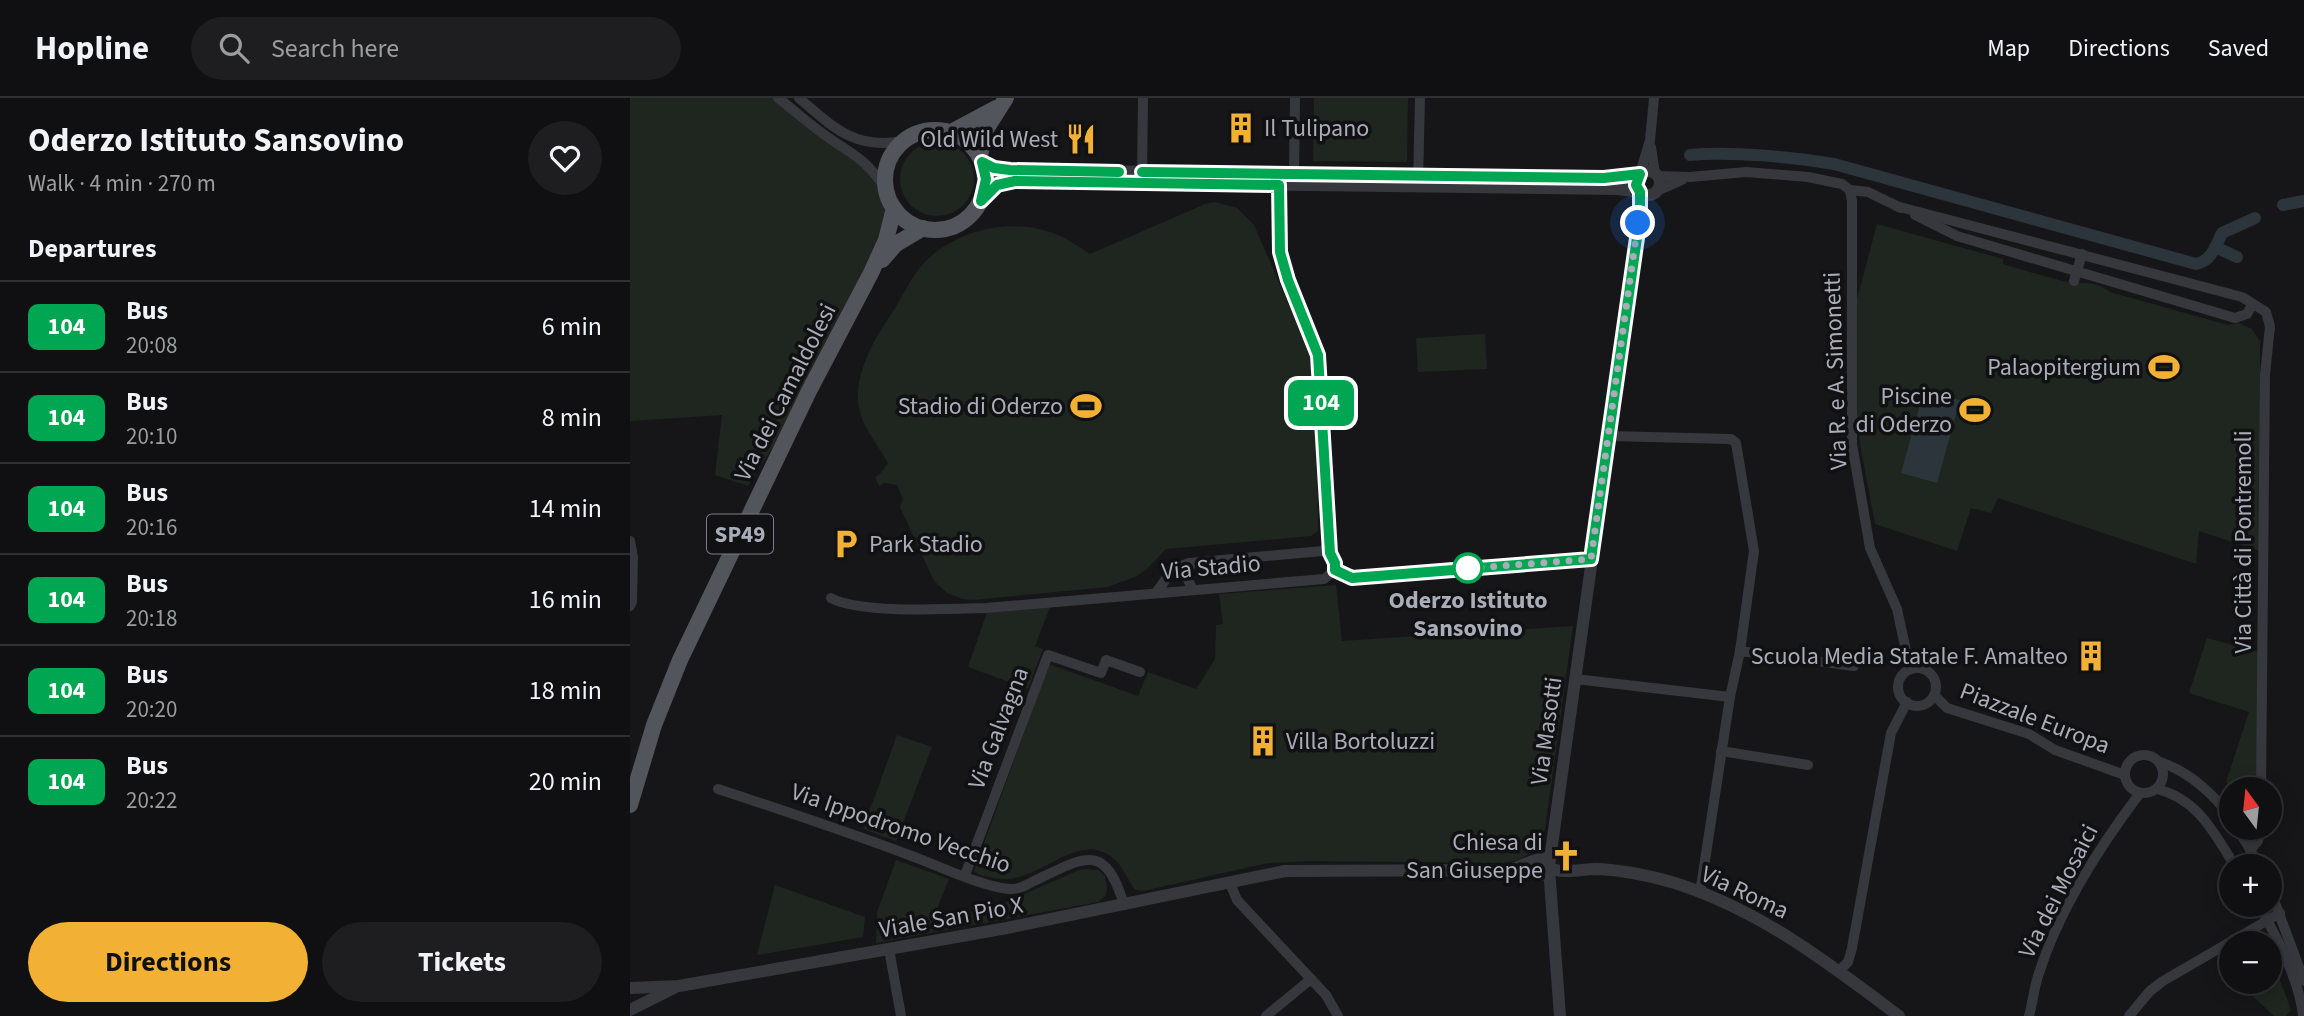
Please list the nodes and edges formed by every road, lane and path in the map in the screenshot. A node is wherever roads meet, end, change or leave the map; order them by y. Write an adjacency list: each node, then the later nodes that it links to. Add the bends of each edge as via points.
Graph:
1 (778, 98): 19 (street, via 861,157)
2 (799, 98): 10 (street, via 829,124 856,139 871,144)
3 (1143, 98): 15 (street)
4 (1295, 98): 12 (street)
5 (1420, 98): 17 (street)
6 (1654, 98): 9 (street)
7 (1004, 101): 8 (main road); 11 (main road, via 985,131)
8 (951, 132): 10 (main road, via 926,130); 11 (main road, via 963,137)
9 (1650, 140): 13 (street); 14 (street)
10 (903, 141): 19 (main road, via 888,163)
11 (981, 159): 15 (street, via 994,168 1010,170); 23 (main road, via 986,179)
12 (1294, 174): 15 (street); 17 (street)
13 (1640, 174): 14 (street); 17 (street); 21 (street, via 1636,181)
14 (1657, 175): 16 (street); 22 (street, via 1660,184)
15 (1142, 177): 18 (street); 23 (street, via 1006,182)
16 (1690, 177): 20 (street, via 1746,172 1808,177); 22 (street)
17 (1418, 181): 18 (street); 21 (street)
18 (1279, 185): 36 (street, via 1280,252 1318,355)
19 (886, 190): 25 (main road)
20 (1850, 190): 24 (street, via 1868,192); 46 (street, Via R. e A. Simonetti, via 1853,444 1870,548 1897,610)
21 (1640, 192): 22 (street, via 1647,196); 26 (street, Via Masotti)
22 (1656, 192): 26 (street, Via Masotti)
23 (981, 201): 28 (main road, SP49, via 967,219 953,227)
24 (1896, 205): 27 (street); 29 (street)
25 (894, 208): 28 (main road); 31 (main road, Via dei Camaldolesi / SP49)
26 (1640, 217): 34 (street, Via Masotti)
27 (1972, 225): 29 (street); 30 (street)
28 (923, 228): 31 (main road, Via dei Camaldolesi / SP49, via 896,244)
29 (1961, 238): 32 (street)
30 (2082, 254): 32 (street); 33 (street, via 2242,297)
31 (872, 272): 61 (main road, Via dei Camaldolesi / SP49, via 809,391 680,660)
32 (2075, 277): 33 (street, via 2235,318 2247,314)
33 (2252, 305): 56 (street, Via Città di Pontremoli, via 2266,312 2270,326 2265,375)
34 (1609, 436): 37 (street, Via Masotti); 44 (street, via 1731,439 1737,443 1754,551)
35 (630, 541): 43 (street)
36 (1330, 553): 38 (street); 39 (street)
37 (1591, 559): 39 (street, via 1352,578); 48 (street, Via Masotti)
38 (1192, 563): 40 (street, via 1185,574); 41 (street, via 1173,569)
39 (1335, 570): 40 (street, Via Stadio, via 1324,579)
40 (1193, 590): 41 (street, Via Stadio)
41 (1156, 593): 42 (street, Via Stadio, via 934,610 874,607)
42 (831, 597)
43 (630, 606)
44 (1740, 651): 45 (street); 50 (street)
45 (1854, 666)
46 (1910, 669): 49 (street, via 1922,668 1931,674 1936,684); 51 (street, via 1899,682 1899,694)
47 (1140, 672): 68 (street, Via Galvagna, via 1105,660 1101,673 1048,655)
48 (1575, 679): 50 (street); 67 (street, Via Masotti, via 1552,835)
49 (1934, 695): 51 (street, via 1925,704); 55 (street, Piazzale Europa, via 1947,708 2029,734 2055,750)
50 (1730, 698): 52 (street)
51 (1907, 702): 76 (street, via 1891,733 1852,948)
52 (1721, 751): 54 (street); 70 (street)
53 (2160, 762): 55 (street, Piazzale Europa, via 2149,755 2137,756); 58 (street, via 2164,779); 60 (street, Piazzale Europa, via 2206,789)
54 (1808, 765)
55 (2125, 775): 59 (street, Piazzale Europa, via 2129,787)
56 (2261, 777)
57 (718, 789): 68 (street, Via Ippodromo Vecchio)
58 (2157, 789): 59 (street); 65 (street, via 2180,796 2193,808)
59 (2140, 793): 87 (street, Via dei Mosaici, via 2105,840 2062,919 2039,974)
60 (2219, 804)
61 (630, 805)
62 (2244, 840): 64 (street)
63 (2258, 840): 64 (street)
64 (2250, 849): 66 (street)
65 (2227, 854)
66 (2253, 854)
67 (1541, 867): 69 (street, Via Roma, via 1285,871); 70 (street, Via Roma, via 1625,872); 85 (street, Via Masotti, via 1551,902)
68 (965, 875): 71 (street, Via Ippodromo Vecchio, via 1011,890 1074,862 1098,861 1117,882)
69 (1230, 883): 71 (street, Viale San Pio X); 77 (street, via 1251,917)
70 (1700, 893): 76 (street, Via Roma, via 1751,914)
71 (1124, 905): 75 (street, Viale San Pio X)
72 (2254, 917): 88 (street, via 2150,991)
73 (2266, 917): 89 (street, via 2296,987)
74 (2281, 917): 78 (street)
75 (889, 949): 79 (street, Viale San Pio X); 82 (street)
76 (1839, 971): 86 (street, Via Roma)
77 (1311, 979): 83 (street); 84 (street)
78 (2304, 981)
79 (679, 986): 80 (street, Viale San Pio X); 81 (street, Viale San Pio X)
80 (630, 988)
81 (630, 1010)
82 (901, 1016)
83 (1266, 1016)
84 (1338, 1016)
85 (1560, 1016)
86 (1899, 1016)
87 (2029, 1016)
88 (2129, 1016)
89 (2303, 1016)

